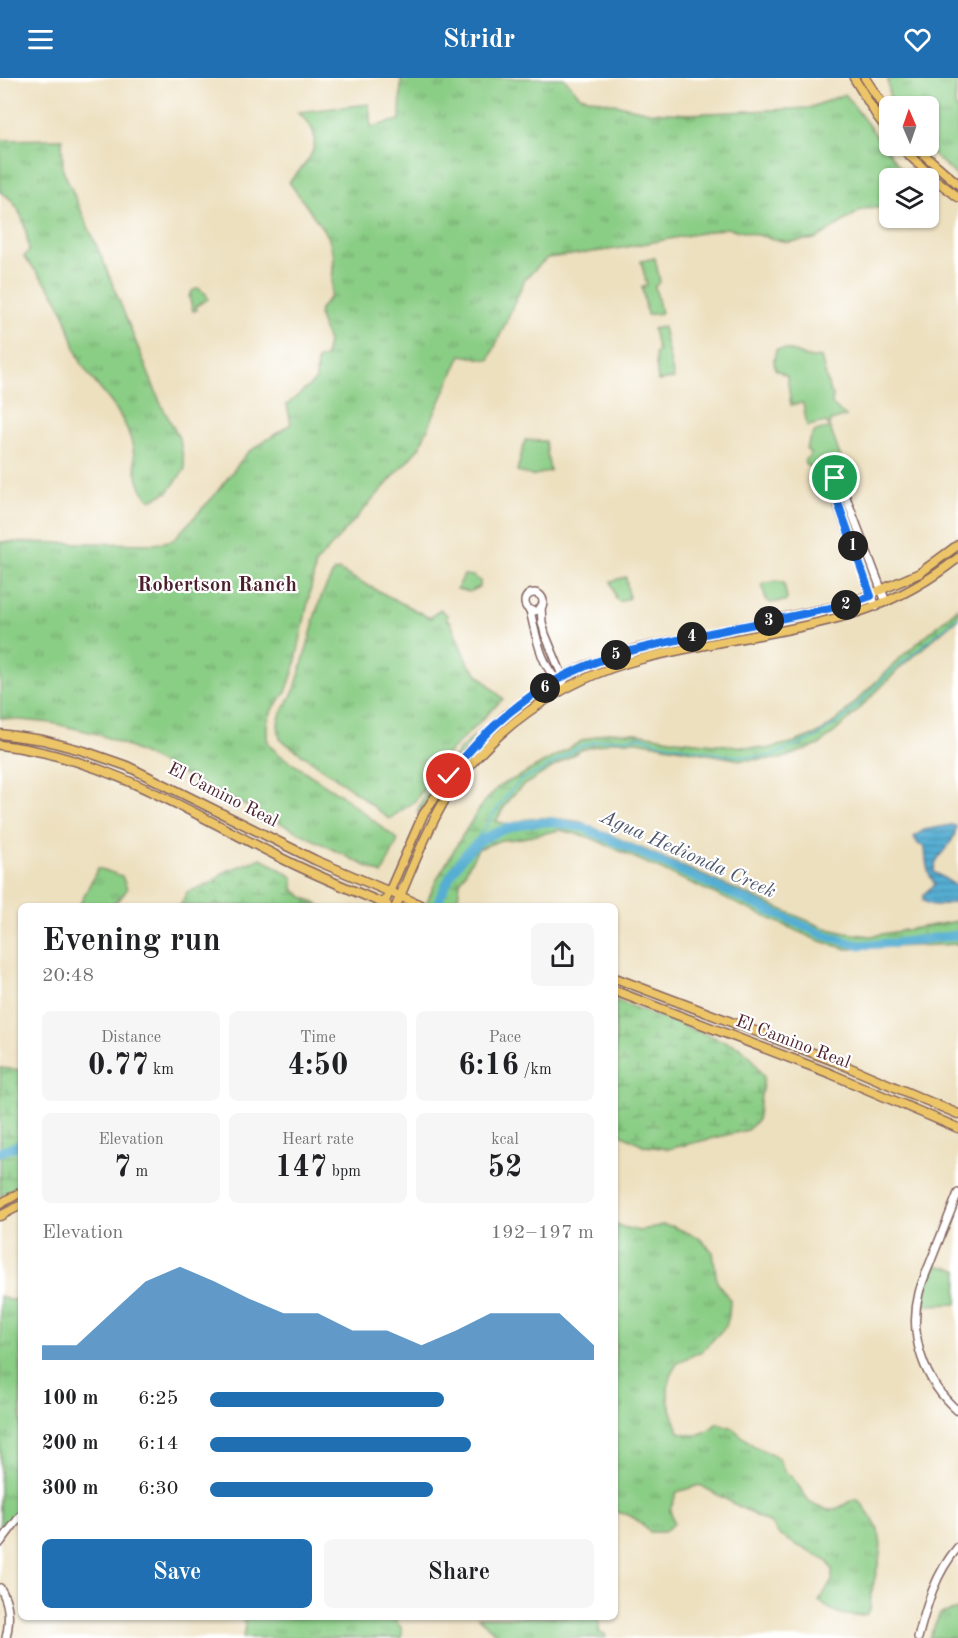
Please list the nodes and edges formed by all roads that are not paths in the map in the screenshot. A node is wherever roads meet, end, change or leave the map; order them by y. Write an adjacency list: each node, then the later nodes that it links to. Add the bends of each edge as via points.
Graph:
1 (854, 78): 4 (main road)
2 (866, 78): 3 (main road)
3 (879, 99)
4 (879, 119)
5 (910, 156): 8 (main road)
6 (926, 156): 7 (main road)
7 (958, 184)
8 (958, 197)
9 (844, 492): 10 (street); 10 (street, via 843,481 832,479 828,489); 13 (street)
10 (834, 495): 14 (street)
11 (958, 546): 13 (main road, via 920,573)
12 (958, 558): 15 (main road, via 910,591)
13 (881, 591): 14 (main road); 15 (street)
14 (871, 596): 17 (street); 19 (main road, via 636,649)
15 (886, 602): 17 (main road)
16 (541, 607): 18 (street); 18 (street, via 542,598 533,594 525,601); 19 (street, via 544,634)
17 (876, 607): 21 (main road, via 851,616 640,659)
18 (530, 610): 20 (street, via 542,656)
19 (564, 676): 20 (main road); 21 (street)
20 (555, 681): 21 (street); 24 (main road, via 507,714 458,764 423,815)
21 (566, 688): 25 (main road, via 519,718 457,782 423,840)
22 (0, 734): 24 (main road, El Camino Real, via 42,740 127,766)
23 (0, 744): 26 (main road, El Camino Real, via 40,751 123,777 289,862)
24 (389, 893): 25 (main road, El Camino Real); 27 (main road)
25 (400, 897): 28 (main road); 29 (main road, El Camino Real)
26 (381, 903)
27 (386, 903)
28 (397, 903)
29 (415, 903)
30 (618, 979): 32 (main road, El Camino Real, via 834,1061)
31 (618, 992): 33 (main road, El Camino Real, via 829,1073)
32 (958, 1114)
33 (958, 1128)
34 (958, 1193): 39 (street, via 919,1292 915,1324 925,1365 944,1397)
35 (18, 1194): 36 (main road)
36 (0, 1204)
37 (18, 1207): 38 (main road)
38 (0, 1216)
39 (958, 1410)
40 (18, 1519): 41 (street)
41 (0, 1543)
42 (958, 1547): 45 (street, via 944,1564 928,1597)
43 (0, 1588): 44 (street, via 8,1609)
44 (6, 1638)
45 (918, 1638)

